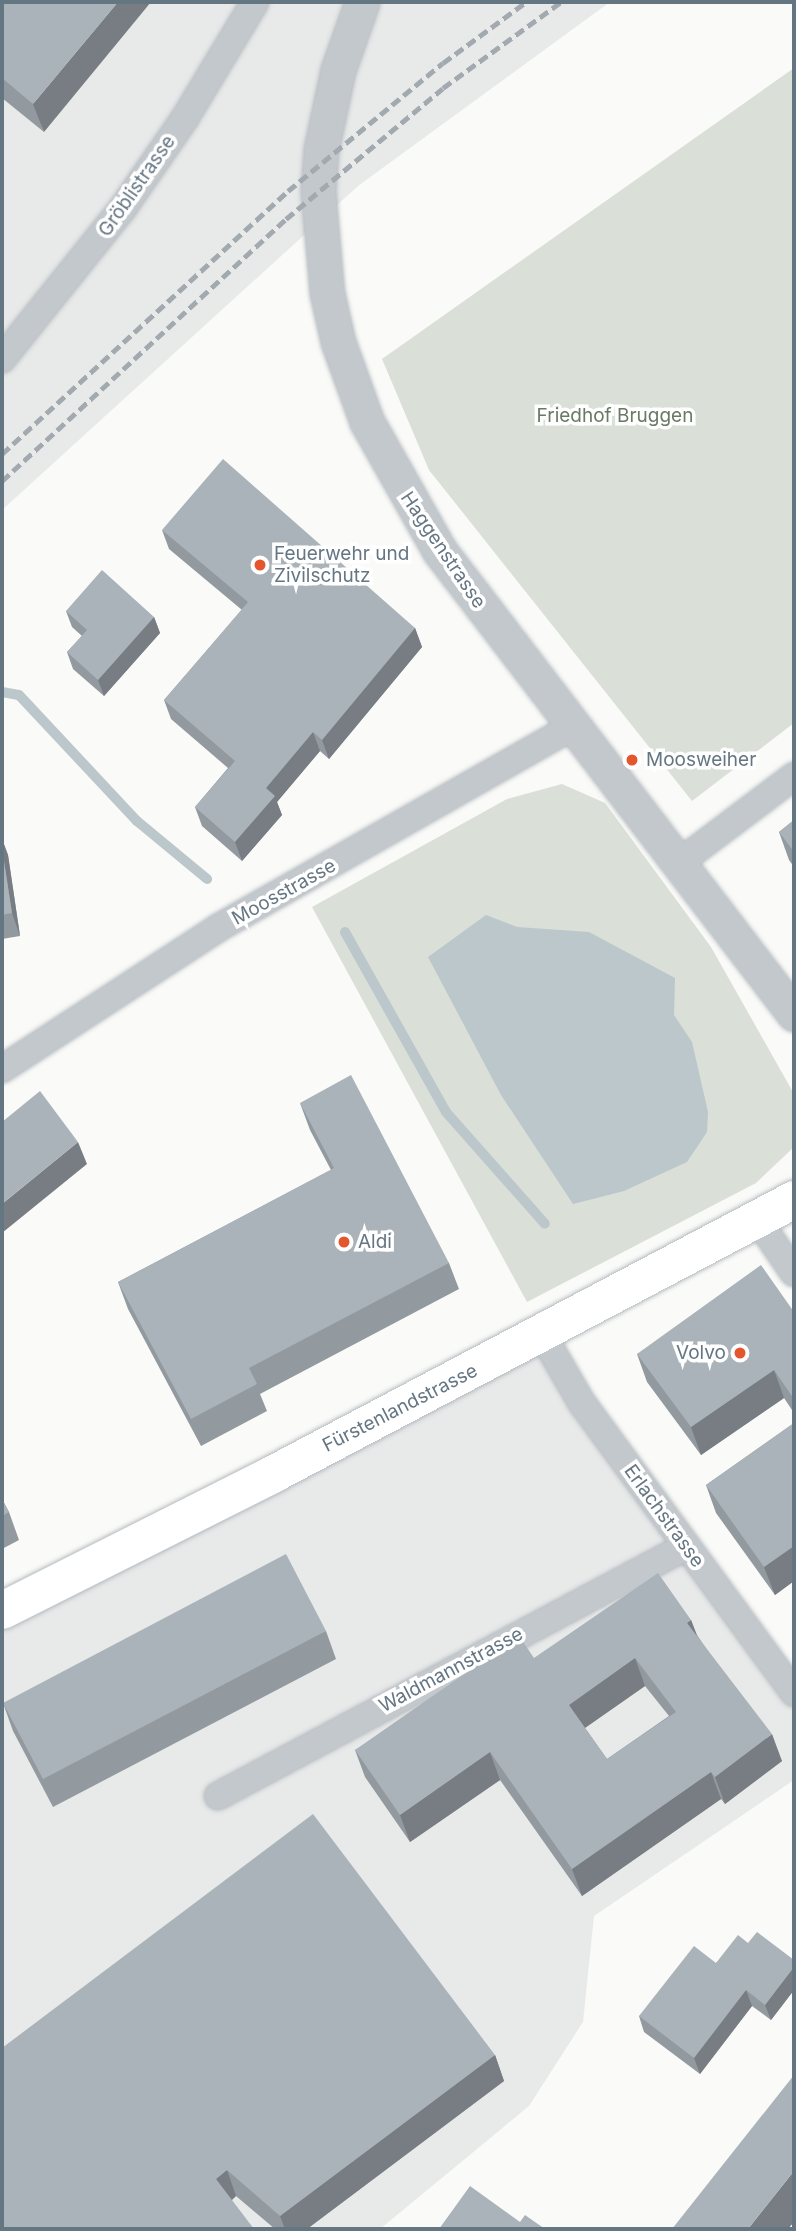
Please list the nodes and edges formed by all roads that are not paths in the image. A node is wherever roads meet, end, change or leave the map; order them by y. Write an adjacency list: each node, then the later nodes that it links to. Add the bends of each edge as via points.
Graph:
1 (255, 2): 3 (street, Gröblistrasse, via 192,107 123,208)
2 (362, 2): 4 (street, Haggenstrasse, via 338,70 321,150 318,191 327,293 338,342 367,422 406,498 439,550)
3 (2, 359)
4 (573, 726): 6 (street, Haggenstrasse); 8 (street, Moosstrasse, via 218,928)
5 (794, 776): 6 (street)
6 (680, 862): 7 (street, Haggenstrasse)
7 (794, 1014)
8 (2, 1069)
9 (794, 1199): 10 (main road, Fürstenlandstrasse)
10 (757, 1219): 11 (street); 12 (main road, Fürstenlandstrasse)
11 (794, 1273)
12 (542, 1334): 13 (street, Erlachstrasse, via 582,1403); 14 (main road, Fürstenlandstrasse)
13 (685, 1547): 15 (street, Erlachstrasse); 16 (street, Waldmannstrasse)
14 (2, 1610)
15 (794, 1693)
16 (218, 1796)

